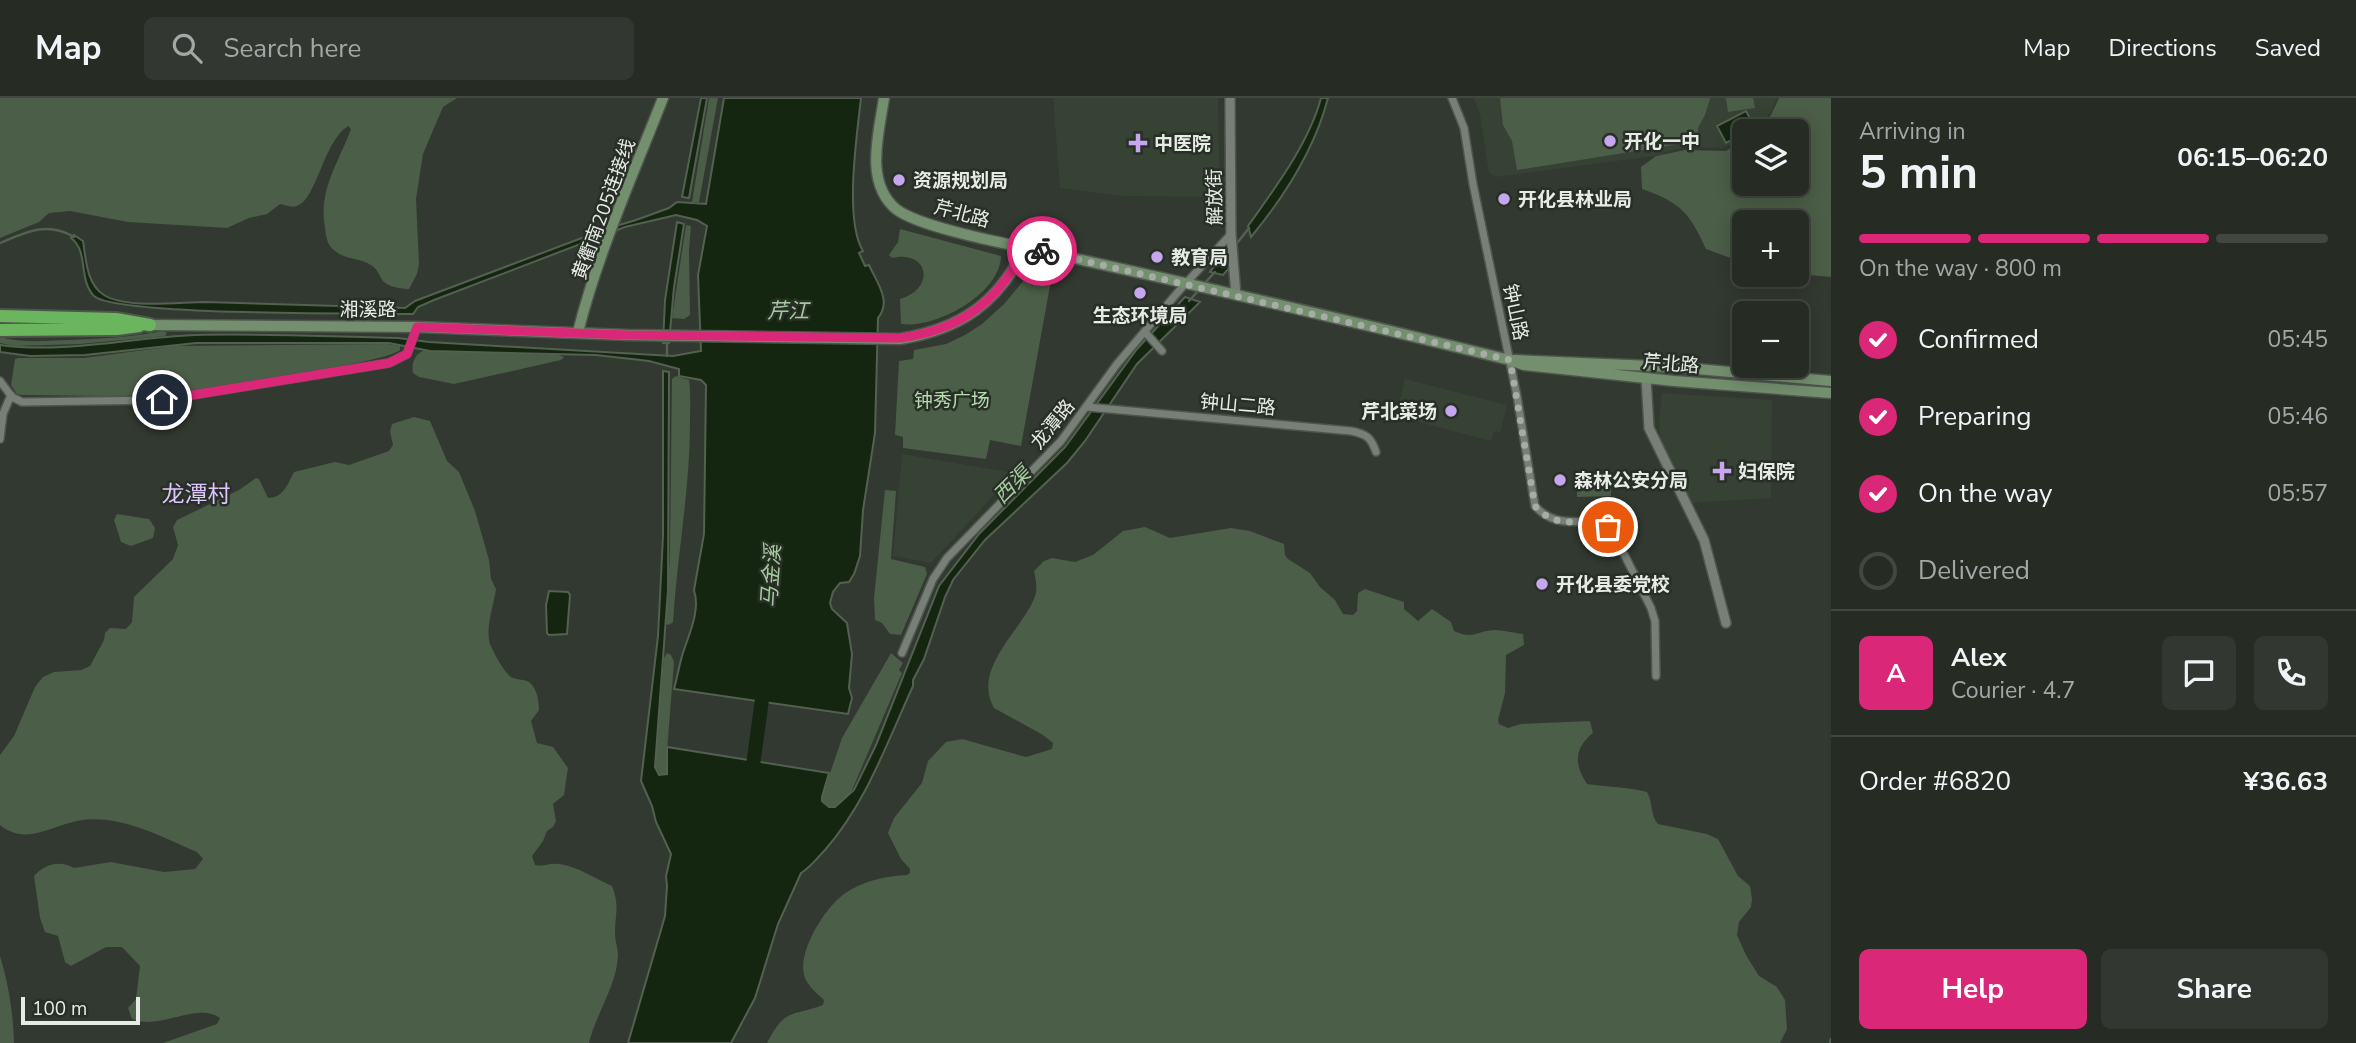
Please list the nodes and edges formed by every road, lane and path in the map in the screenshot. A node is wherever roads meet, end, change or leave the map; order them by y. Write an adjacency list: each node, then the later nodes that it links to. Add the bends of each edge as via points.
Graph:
1 (663, 98): 13 (main road, 黄衢南205连接线)
2 (884, 98): 6 (main road, 芹北路, via 876,168 880,187 897,210 932,224)
3 (1230, 98): 5 (street, 解放街)
4 (1452, 98): 16 (street, 钟山路, via 1464,128)
5 (1231, 234): 7 (street, 龙潭路); 8 (street, 解放街)
6 (1025, 247): 7 (main road, 芹北路); 13 (main road, 湘溪路, via 1007,280 981,307 920,336)
7 (1185, 285): 8 (main road, 芹北路); 14 (street, 龙潭路)
8 (1236, 295): 16 (main road, 芹北路)
9 (0, 316): 10 (highway, via 116,319)
10 (150, 325): 11 (main road, 湘溪路); 12 (highway)
11 (417, 327): 13 (main road, 湘溪路); 23 (street, via 407,354 398,360 314,377 162,400 22,402)
12 (0, 330)
13 (578, 332)
14 (1145, 332): 15 (street); 24 (street, 龙潭路)
15 (1162, 351)
16 (1510, 360): 17 (main road, 芹北路); 18 (main road, 芹北路, via 1538,368); 29 (street, 钟山路, via 1535,506 1544,517 1560,523 1594,523 1612,530 1655,621)
17 (1675, 367): 20 (street); 21 (main road, 芹北路)
18 (1646, 378): 20 (main road, 芹北路); 27 (street, via 1649,428 1704,540)
19 (0, 381): 23 (street)
20 (1674, 381): 22 (main road, 芹北路)
21 (1831, 381)
22 (1831, 393)
23 (11, 395): 25 (street)
24 (1087, 407): 26 (street, 钟山二路, via 1351,430 1371,439); 28 (street, 龙潭路, via 1040,464 947,558 933,579)
25 (0, 439)
26 (1376, 452)
27 (1726, 623)
28 (902, 653)
29 (1656, 676)

